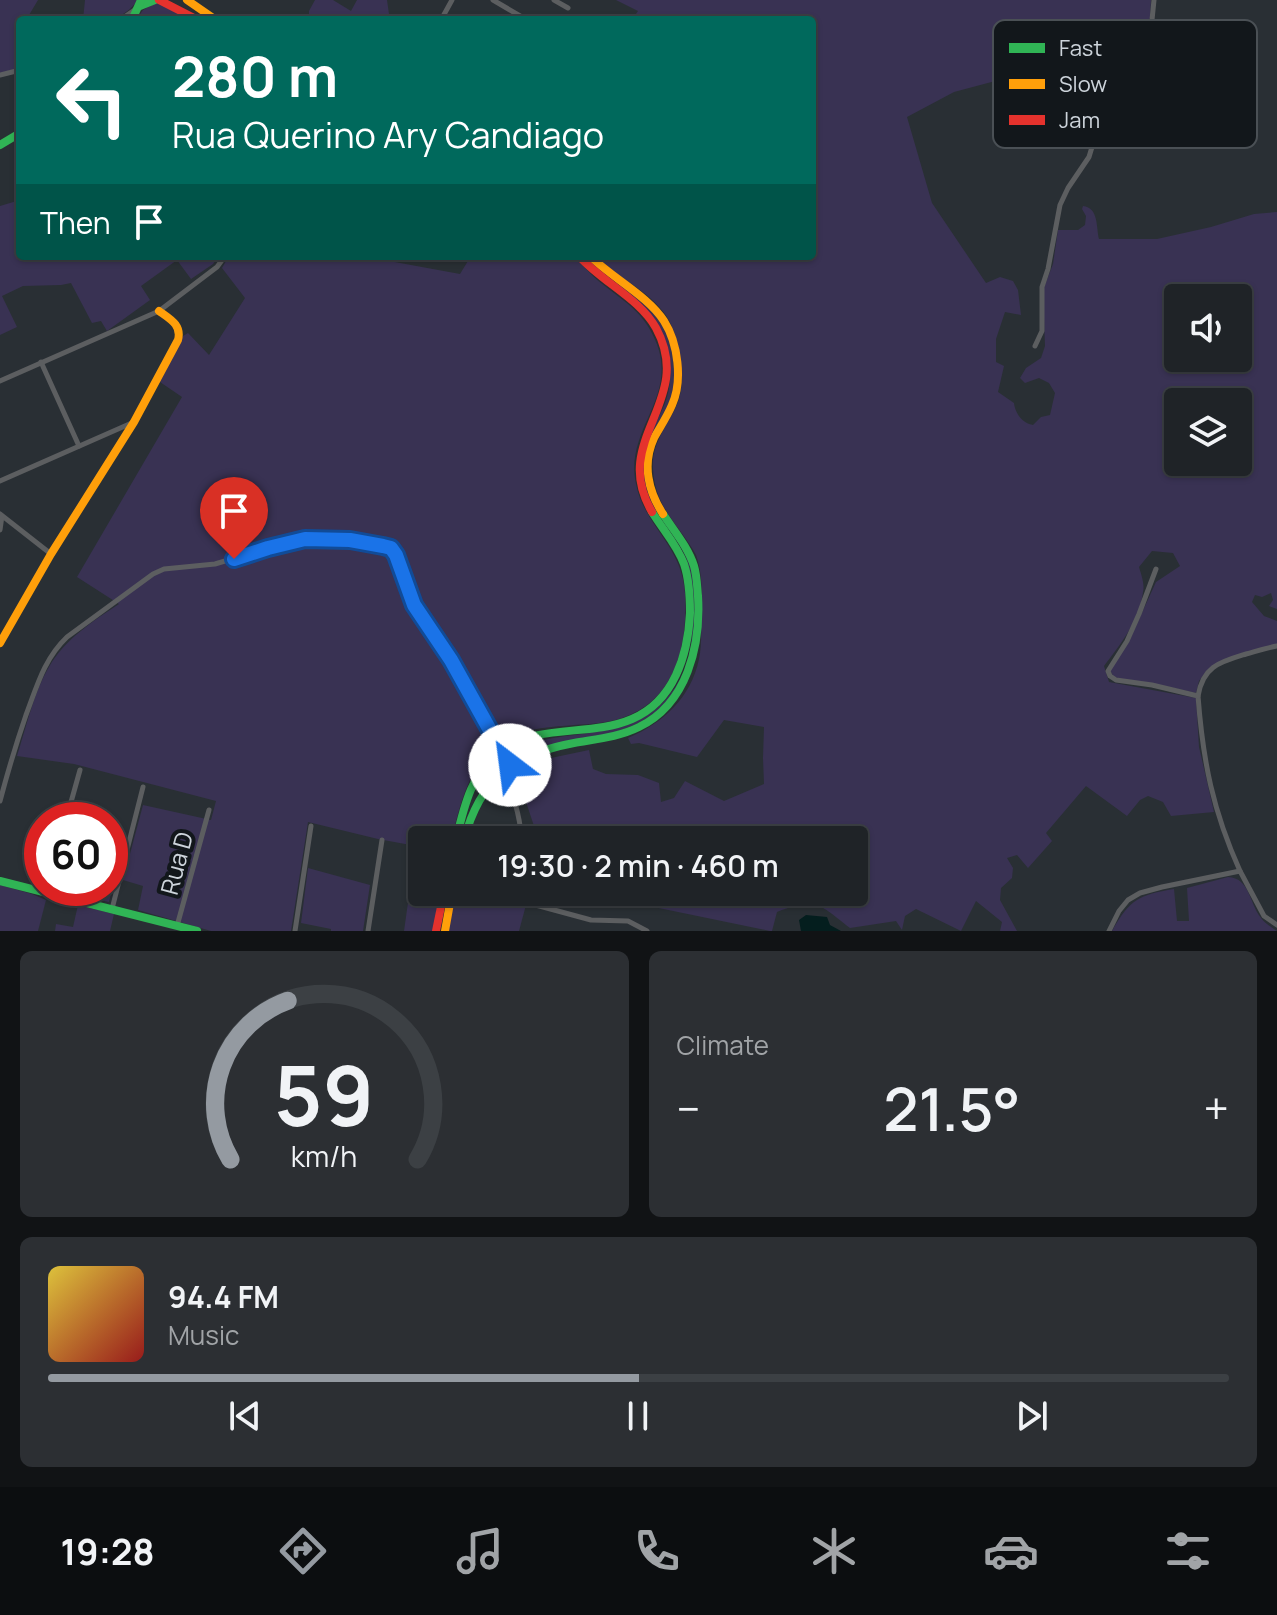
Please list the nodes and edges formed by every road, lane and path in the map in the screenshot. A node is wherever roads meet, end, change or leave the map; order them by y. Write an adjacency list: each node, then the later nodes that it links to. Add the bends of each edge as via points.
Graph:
1 (157, 0): 6 (main road); 9 (main road)
2 (187, 0): 10 (main road)
3 (493, 0): 11 (street)
4 (554, 0): 7 (street)
5 (1154, 0): 12 (street)
6 (141, 3): 8 (street)
7 (568, 8)
8 (125, 16)
9 (190, 16)
10 (209, 16)
11 (520, 16)
12 (1152, 20)
13 (1092, 148): 18 (street, via 1060,205 1042,287 1042,331)
14 (222, 260): 17 (street)
15 (583, 260): 31 (main road, via 641,310 663,347 665,389 639,455 640,483 686,570 688,642 671,686 647,710 617,724 532,736)
16 (594, 260): 33 (main road, via 650,303 674,343 676,393 652,440 648,477 656,505 695,568 695,650 681,689 649,722 618,735 532,754)
17 (159, 311): 19 (street); 21 (main road, via 180,334)
18 (1035, 346)
19 (41, 362): 20 (street); 22 (street)
20 (0, 381)
21 (134, 422): 22 (street); 26 (main road)
22 (79, 446): 23 (street)
23 (0, 481)
24 (1, 515): 25 (street); 26 (street)
25 (0, 530)
26 (51, 554): 28 (main road)
27 (1156, 569): 30 (street, via 1127,641 1108,671 1116,680)
28 (0, 643)
29 (1277, 646): 30 (street, via 1219,662 1200,682)
30 (1198, 696): 45 (street, via 1213,799)
31 (501, 750): 32 (main road); 33 (main road); 37 (street, via 414,605 391,548 305,539 215,564 164,569 67,637 45,665)
32 (490, 760): 35 (main road); 41 (main road, via 473,783)
33 (510, 765): 35 (main road)
34 (80, 770): 38 (street)
35 (500, 773): 42 (main road, via 476,802); 43 (street, via 513,795)
36 (143, 787): 52 (street)
37 (0, 801)
38 (71, 802)
39 (209, 810): 54 (street, Rua D)
40 (311, 826): 56 (street)
41 (459, 826)
42 (468, 826)
43 (520, 826)
44 (382, 840): 57 (street)
45 (1240, 871): 53 (street, via 1264,916); 61 (street, via 1140,893 1119,911)
46 (0, 881): 47 (main road)
47 (24, 886)
48 (102, 906): 52 (main road)
49 (441, 906): 58 (main road)
50 (449, 906): 59 (main road)
51 (539, 906): 60 (street, via 591,920 628,921)
52 (112, 909): 54 (main road)
53 (1277, 925)
54 (177, 926): 55 (main road)
55 (197, 931)
56 (295, 931)
57 (368, 931)
58 (436, 931)
59 (445, 931)
60 (647, 931)
61 (1109, 931)

